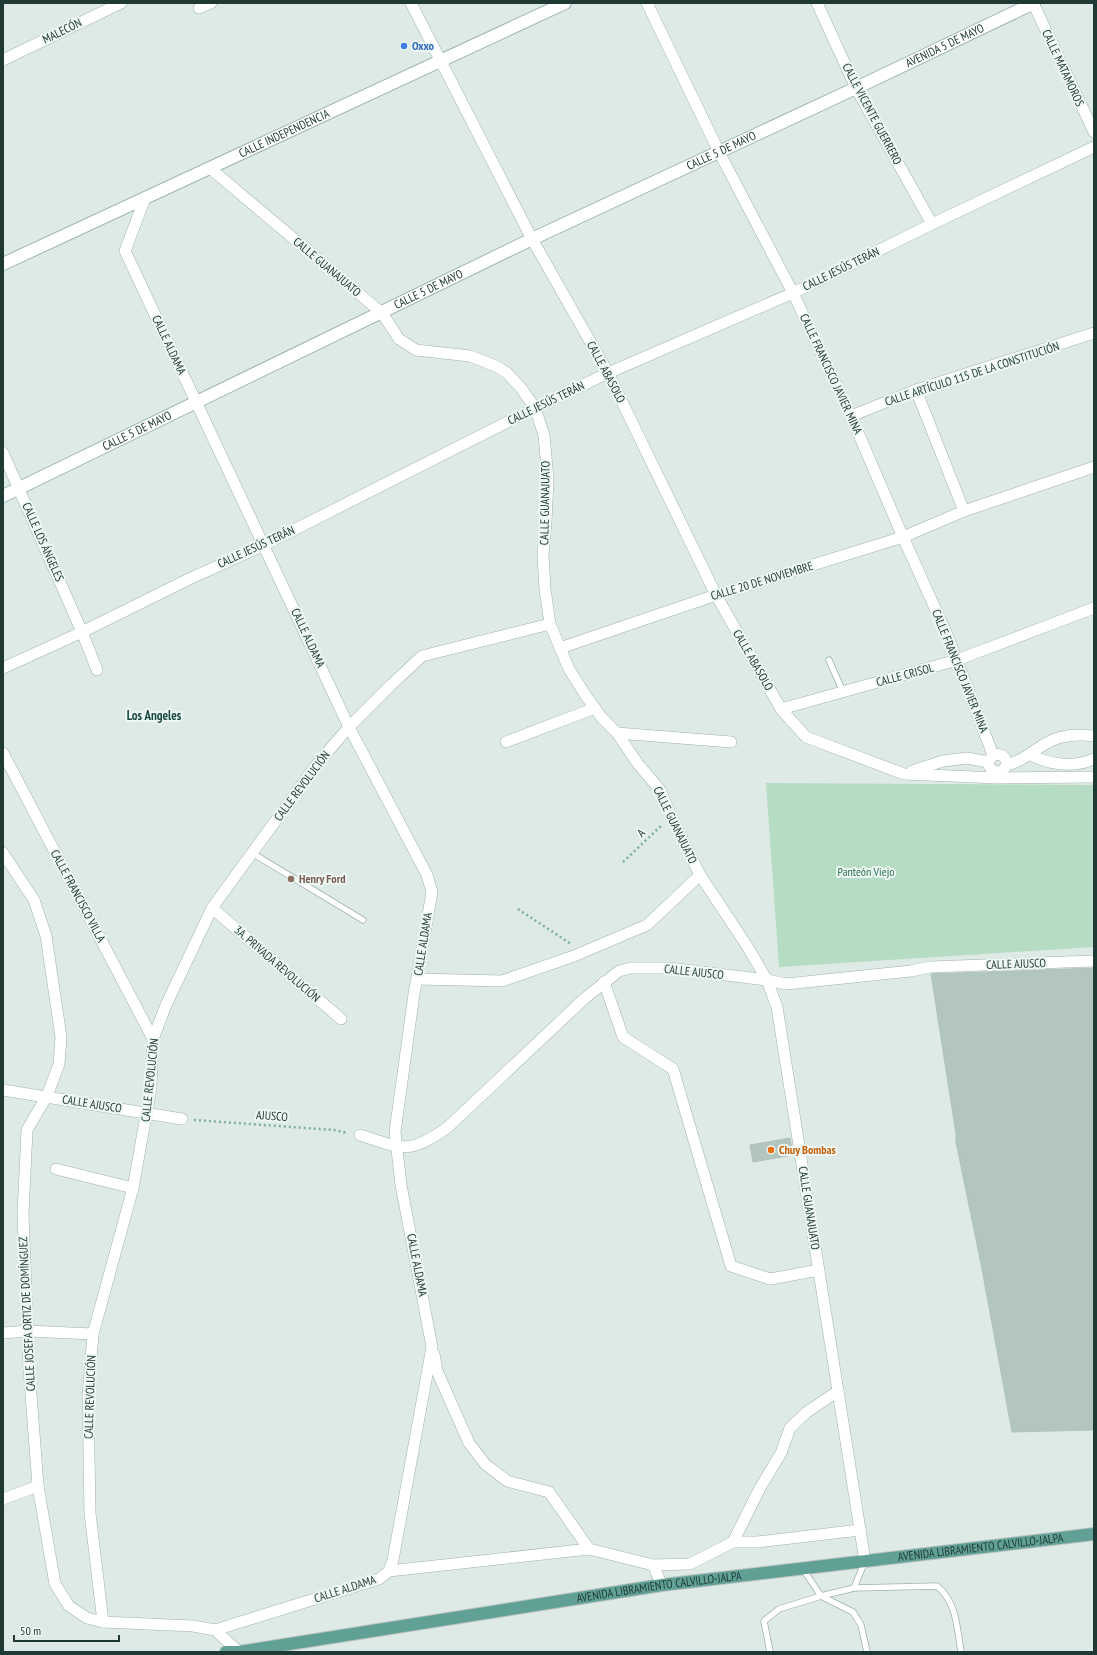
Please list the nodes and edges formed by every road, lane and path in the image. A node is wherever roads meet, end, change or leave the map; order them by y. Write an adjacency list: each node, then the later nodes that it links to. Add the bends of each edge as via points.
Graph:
1 (121, 3): 9 (street, MALECÓN)
2 (211, 3): 8 (street)
3 (411, 3): 10 (street, CALLE ABASOLO)
4 (565, 3): 10 (main road, CALLE INDEPENDENCIA)
5 (647, 3): 14 (street, CALLE FRANCISCO JAVIER MINA)
6 (817, 3): 11 (street, CALLE VICENTE GUERRERO)
7 (1033, 3): 11 (main road, AVENIDA 5 DE MAYO); 12 (street, CALLE MATAMOROS)
8 (199, 8)
9 (3, 60)
10 (440, 62): 15 (main road, CALLE INDEPENDENCIA); 18 (street, CALLE ABASOLO)
11 (856, 88): 14 (main road, CALLE 5 DE MAYO); 17 (street, CALLE VICENTE GUERRERO)
12 (1094, 132)
13 (1094, 147): 17 (street, CALLE JESÚS TERÁN)
14 (719, 152): 18 (main road, CALLE 5 DE MAYO); 20 (street, CALLE FRANCISCO JAVIER MINA)
15 (211, 169): 16 (main road, CALLE INDEPENDENCIA); 21 (street, CALLE GUANAJUATO)
16 (145, 198): 19 (main road, CALLE INDEPENDENCIA); 25 (street, CALLE ALDAMA, via 125,252)
17 (932, 224): 20 (street, CALLE JESÚS TERÁN)
18 (532, 239): 21 (main road, CALLE 5 DE MAYO); 23 (street, CALLE ABASOLO)
19 (3, 264)
20 (793, 293): 23 (street, CALLE JESÚS TERÁN); 27 (street, CALLE FRANCISCO JAVIER MINA)
21 (382, 313): 25 (main road, CALLE 5 DE MAYO); 26 (street, CALLE GUANAJUATO, via 399,339 416,350 470,356 496,366 507,373 521,388)
22 (1094, 333): 24 (street, CALLE ARTÍCULO 115 DE LA CONSTITUCIÓN)
23 (608, 373): 26 (street, CALLE JESÚS TERÁN); 35 (street, CALLE ABASOLO)
24 (916, 390): 27 (street, CALLE ARTÍCULO 115 DE LA CONSTITUCIÓN); 32 (street)
25 (196, 403): 30 (main road, CALLE 5 DE MAYO); 34 (street, CALLE ALDAMA)
26 (535, 408): 34 (street, CALLE JESÚS TERÁN); 37 (street, CALLE GUANAJUATO, via 544,435 548,479 543,555)
27 (851, 416): 33 (street, CALLE FRANCISCO JAVIER MINA)
28 (3, 454): 30 (street, CALLE LOS ÁNGELES)
29 (1094, 467): 32 (street, CALLE 20 DE NOVIEMBRE)
30 (19, 488): 31 (main road, CALLE 5 DE MAYO); 38 (street, CALLE LOS ÁNGELES)
31 (3, 496)
32 (964, 511): 33 (street, CALLE 20 DE NOVIEMBRE)
33 (903, 538): 35 (street, CALLE 20 DE NOVIEMBRE); 41 (street, CALLE FRANCISCO JAVIER MINA)
34 (264, 544): 38 (street, CALLE JESÚS TERÁN); 47 (street, CALLE ALDAMA)
35 (716, 595): 39 (street, CALLE 20 DE NOVIEMBRE); 46 (street, CALLE ABASOLO)
36 (1094, 608): 41 (street, CALLE CRISOL)
37 (550, 624): 39 (street, CALLE GUANAJUATO); 47 (street, CALLE REVOLUCIÓN, via 422,656)
38 (82, 632): 42 (street, CALLE JESÚS TERÁN); 43 (street, CALLE LOS ÁNGELES)
39 (560, 648): 45 (street, CALLE GUANAJUATO, via 569,669)
40 (829, 660): 44 (lane)
41 (957, 660): 44 (street, CALLE CRISOL); 54 (street, CALLE FRANCISCO JAVIER MINA)
42 (3, 668)
43 (97, 670)
44 (843, 692): 46 (street, CALLE CRISOL)
45 (595, 708): 48 (street, CALLE GUANAJUATO); 50 (street)
46 (781, 709): 56 (street, CALLE ABASOLO, via 806,736)
47 (349, 727): 60 (street, CALLE REVOLUCIÓN, via 317,764); 68 (street, CALLE ALDAMA, via 428,875 432,892)
48 (617, 733): 51 (street); 58 (street, CALLE GUANAJUATO, via 660,790)
49 (1094, 736): 53 (street, via 1062,737)
50 (506, 742)
51 (731, 742)
52 (3, 753): 72 (street, CALLE FRANCISCO VILLA)
53 (1030, 754): 54 (street, via 1018,762 1007,765 1003,755 998,754); 55 (street, via 1040,760 1056,764)
54 (990, 758): 56 (street, via 943,761)
55 (1094, 759)
56 (904, 774): 57 (street, via 997,778)
57 (1094, 777)
58 (671, 816): 61 (path, A); 62 (street, CALLE GUANAJUATO)
59 (3, 853): 74 (street, CALLE JOSEFA ORTIZ DE DOMÍNGUEZ, via 34,900 46,936 61,1037 59,1064)
60 (252, 853): 63 (street, CALLE REVOLUCIÓN); 65 (lane)
61 (623, 862)
62 (700, 875): 66 (street, CALLE GUANAJUATO, via 647,925); 69 (street, CALLE GUANAJUATO)
63 (212, 908): 71 (street, 3A. PRIVADA REVOLUCIÓN); 72 (street, CALLE REVOLUCIÓN, via 166,1005)
64 (518, 909): 66 (path)
65 (363, 920)
66 (583, 952): 68 (street, CALLE GUANAJUATO, via 502,981)
67 (1094, 961): 69 (street, CALLE AJUSCO, via 930,967 786,984)
68 (418, 979): 78 (street, CALLE ALDAMA, via 395,1132)
69 (767, 980): 70 (street, CALLE AJUSCO, via 669,968 631,968 619,971); 81 (street, CALLE GUANAJUATO, via 777,1007)
70 (604, 982): 78 (street, CALLE AJUSCO, via 448,1127 417,1145); 81 (street, via 623,1037 673,1069 730,1266 770,1279)
71 (341, 1020)
72 (153, 1039): 75 (street, CALLE REVOLUCIÓN)
73 (3, 1090): 74 (street, CALLE AJUSCO)
74 (47, 1096): 75 (street, CALLE AJUSCO); 82 (street, CALLE JOSEFA ORTIZ DE DOMÍNGUEZ, via 26,1130 23,1214)
75 (147, 1113): 76 (street, CALLE AJUSCO); 80 (street, CALLE REVOLUCIÓN)
76 (182, 1119): 77 (path, AJUSCO, via 334,1130)
77 (360, 1135): 78 (street, CALLE AJUSCO)
78 (396, 1147): 85 (street, CALLE ALDAMA)
79 (56, 1169): 80 (street)
80 (133, 1188): 84 (street, CALLE REVOLUCIÓN)
81 (819, 1270): 86 (street, CALLE GUANAJUATO)
82 (28, 1331): 83 (street); 84 (street); 87 (street, CALLE JOSEFA ORTIZ DE DOMÍNGUEZ)
83 (3, 1333)
84 (94, 1334): 100 (street, CALLE REVOLUCIÓN, via 88,1396 90,1513)
85 (432, 1347): 92 (street, via 443,1386 469,1443 485,1464 507,1481 549,1492); 96 (street, CALLE ALDAMA)
86 (838, 1391): 89 (street, CALLE GUANAJUATO); 91 (street, via 807,1412 790,1428 781,1453)
87 (38, 1486): 88 (street); 100 (street, CALLE JOSEFA ORTIZ DE DOMÍNGUEZ, via 55,1584 69,1606 87,1618)
88 (3, 1499)
89 (860, 1530): 91 (street, via 757,1542); 93 (street, CALLE GUANAJUATO)
90 (1094, 1534): 93 (main road, AVENIDA LIBRAMIENTO CALVILLO-JALPA)
91 (733, 1542): 94 (street, via 690,1564)
92 (589, 1549): 94 (street); 96 (street)
93 (865, 1561): 95 (main road, AVENIDA LIBRAMIENTO CALVILLO-JALPA); 98 (lane)
94 (653, 1565): 97 (street)
95 (803, 1569): 97 (main road, AVENIDA LIBRAMIENTO CALVILLO-JALPA); 99 (lane)
96 (389, 1571): 101 (street, CALLE ALDAMA, via 379,1579)
97 (662, 1585): 103 (main road, AVENIDA LIBRAMIENTO CALVILLO-JALPA)
98 (854, 1588): 99 (lane); 106 (lane, via 937,1586 945,1592 952,1604)
99 (821, 1596): 104 (lane, via 779,1609 764,1621); 105 (lane, via 853,1612 861,1625)
100 (103, 1622): 101 (street, CALLE JOSEFA ORTIZ DE DOMÍNGUEZ, via 193,1626)
101 (215, 1630): 103 (street)
102 (226, 1652): 103 (main road, AVENIDA LIBRAMIENTO CALVILLO-JALPA)
103 (239, 1652)
104 (770, 1652)
105 (867, 1652)
106 (961, 1652)

